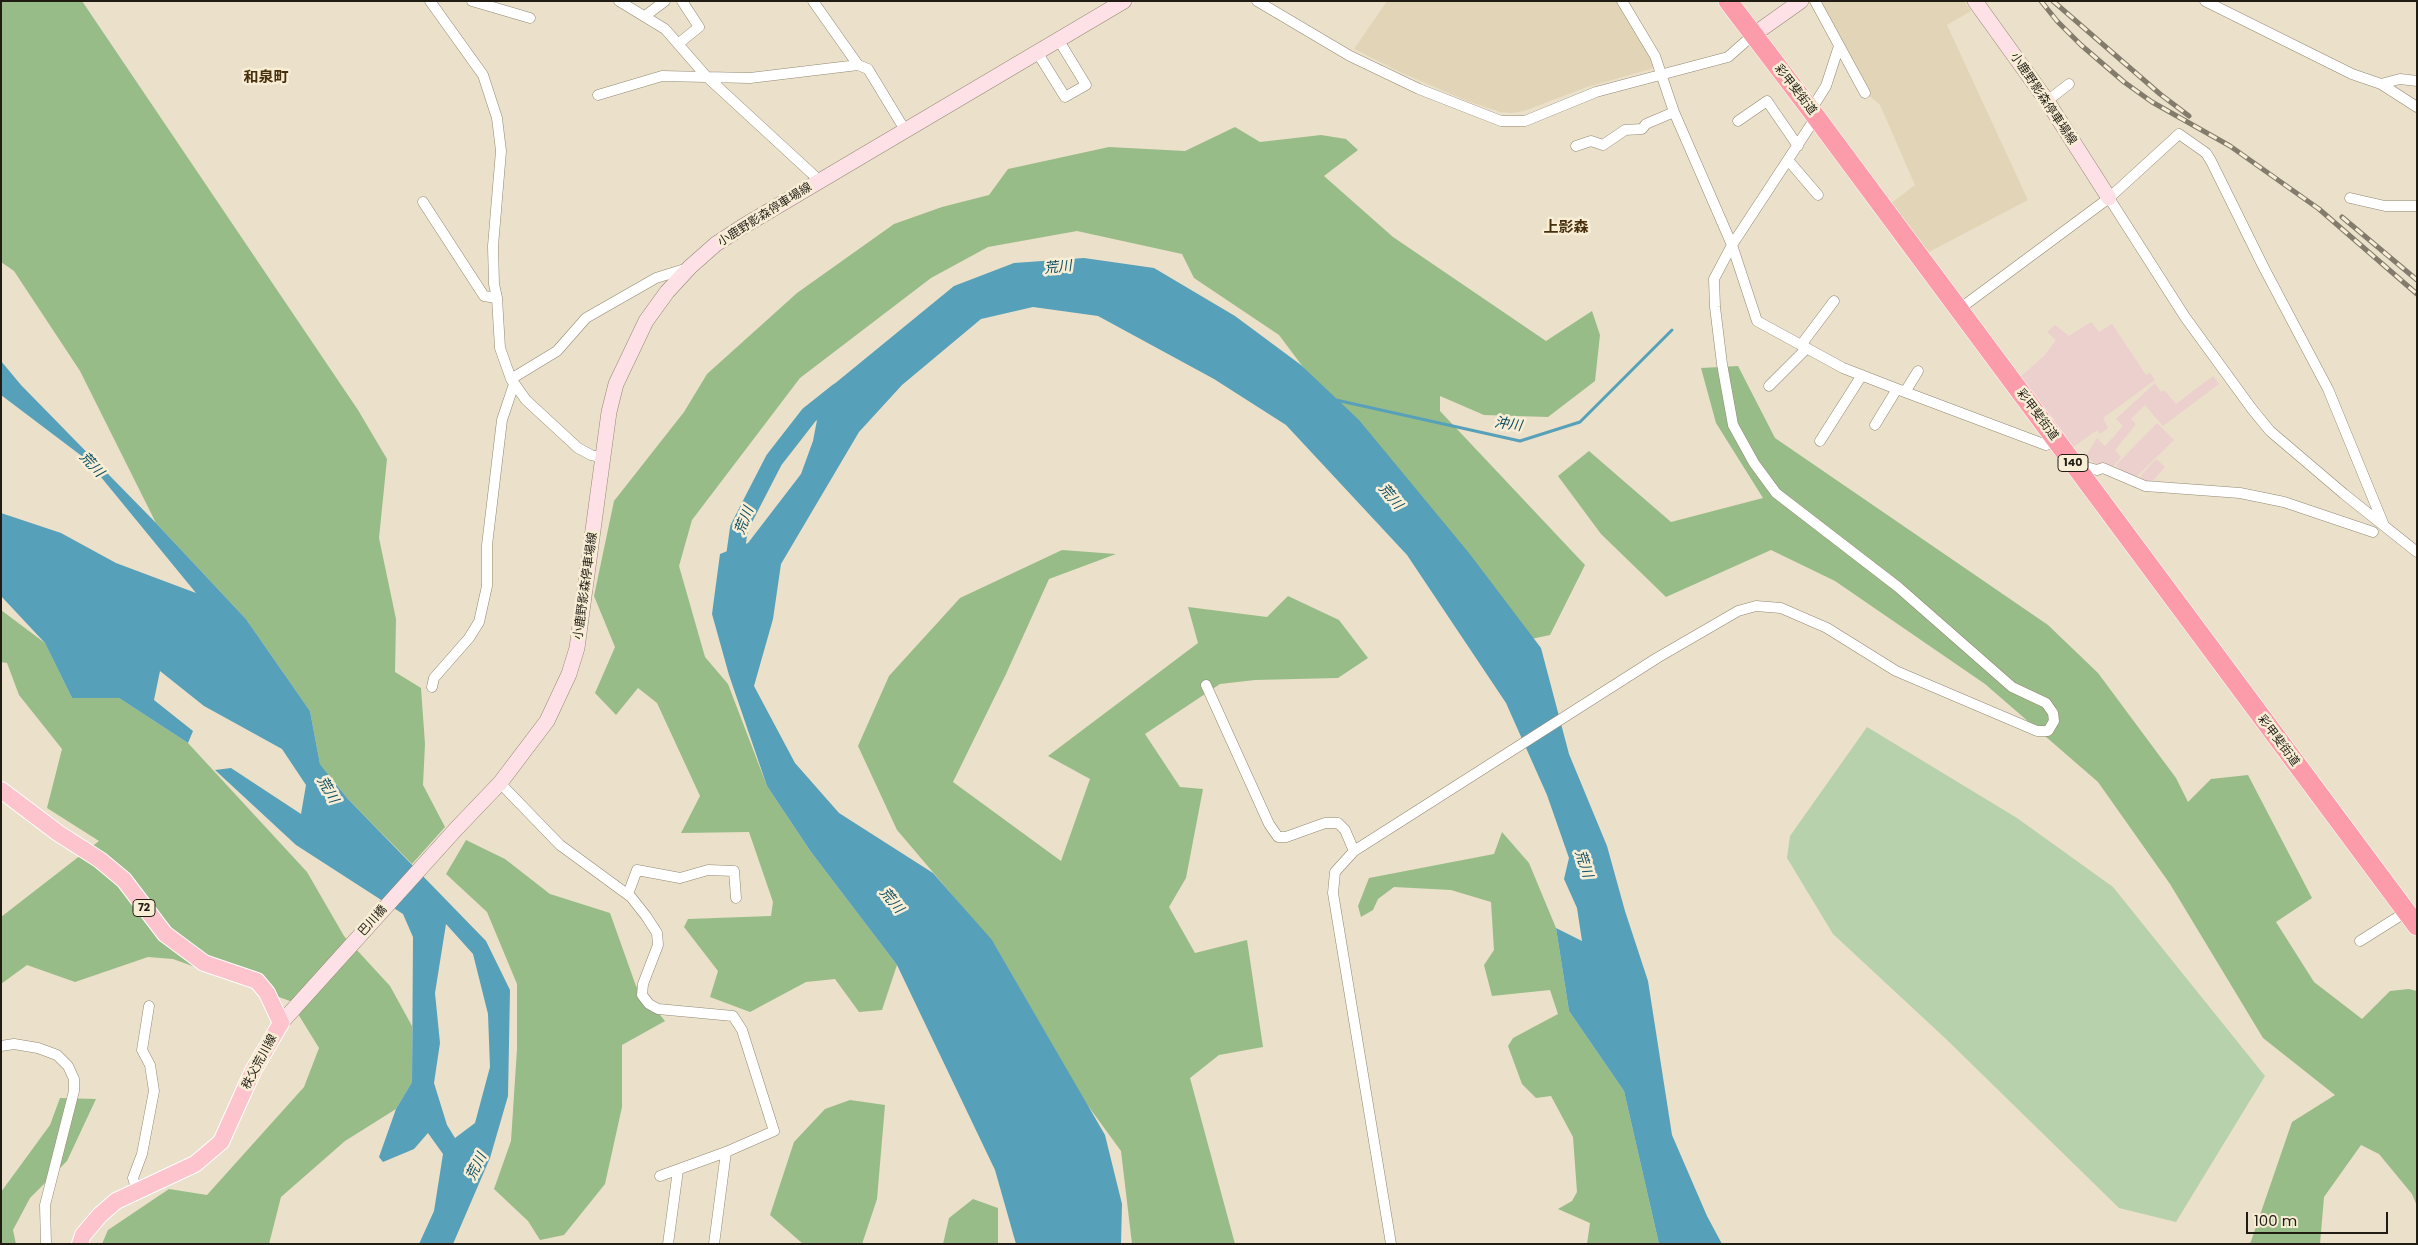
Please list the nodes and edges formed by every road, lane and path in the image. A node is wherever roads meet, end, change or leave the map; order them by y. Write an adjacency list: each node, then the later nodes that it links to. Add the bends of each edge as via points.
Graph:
1 (430, 1): 47 (street, via 483,75 497,118 501,151 493,246 494,284)
2 (472, 1): 16 (street)
3 (619, 1): 15 (street)
4 (664, 1): 15 (street)
5 (682, 1): 19 (street, via 699,27)
6 (813, 1): 22 (street)
7 (1124, 1): 18 (main road, 小鹿野影森停車場線)
8 (1622, 1): 23 (street, via 1655,56)
9 (1728, 1): 17 (highway, 彩甲斐街道 / 140)
10 (1814, 1): 20 (street)
11 (1975, 1): 30 (main road, 小鹿野影森停車場線)
12 (2205, 1): 27 (street, via 2352,74)
13 (1264, 3): 23 (street, via 1350,56 1419,89 1501,121 1525,121 1596,92)
14 (1795, 3): 17 (main road)
15 (645, 16): 19 (street, via 665,29)
16 (530, 18)
17 (1753, 35): 23 (street, via 1728,57); 33 (highway, 彩甲斐街道 / 140)
18 (1058, 39): 21 (main road, 小鹿野影森停車場線); 21 (street, via 1086,85 1065,97)
19 (678, 44): 24 (street)
20 (1839, 46): 28 (street); 33 (street, via 1826,86 1814,105)
21 (1037, 52): 35 (main road, 小鹿野影森停車場線)
22 (858, 65): 24 (street, via 750,78); 35 (street, via 868,69)
23 (1661, 75): 32 (street)
24 (706, 76): 29 (street, via 662,76); 39 (street)
25 (2417, 81): 27 (street, via 2400,79)
26 (2069, 84): 30 (street)
27 (2381, 84): 31 (street)
28 (1865, 93)
29 (598, 95)
30 (2047, 101): 41 (main road, 小鹿野影森停車場線)
31 (2417, 107)
32 (1674, 112): 36 (street, via 1646,124 1642,129 1625,130 1603,145 1591,141); 45 (street)
33 (1816, 117): 37 (street); 49 (highway, 彩甲斐街道 / 140)
34 (1738, 121): 37 (street, via 1767,102)
35 (905, 130): 39 (main road, 小鹿野影森停車場線)
36 (1576, 146)
37 (1798, 146): 38 (street)
38 (1788, 160): 40 (street); 45 (street)
39 (820, 182): 46 (main road, 小鹿野影森停車場線, via 716,244)
40 (1818, 195)
41 (2109, 198): 49 (street); 61 (street, via 2185,317 2264,424 2344,494); 61 (street, via 2179,134 2206,153 2328,388)
42 (2350, 198): 44 (street, via 2385,206)
43 (423, 202): 47 (street, via 484,296)
44 (2417, 206)
45 (1732, 245): 50 (street, via 1757,321); 69 (street, via 1714,279 1715,307 1733,425 1754,463 1776,493 1898,587 2012,687 2046,703 2054,721 2048,730 2037,731 1896,671 1826,628 1782,608 1756,606 1738,610 1657,658)
46 (690, 267): 53 (street, via 656,278 586,318 558,351); 59 (main road, 小鹿野影森停車場線, via 646,320 628,355 616,384)
47 (498, 298): 53 (street, via 500,348)
48 (1834, 301): 50 (street)
49 (1958, 310): 58 (highway, 彩甲斐街道 / 140)
50 (1804, 346): 52 (street); 54 (street)
51 (1918, 371): 55 (street)
52 (1862, 375): 55 (street); 57 (street)
53 (512, 381): 59 (street, via 526,400 578,448 591,456); 65 (street, via 502,420 487,545 487,586 479,622 434,678)
54 (1770, 386)
55 (1901, 391): 56 (street); 58 (street, via 2046,445)
56 (1875, 425)
57 (1820, 441)
58 (2056, 441): 60 (highway, 彩甲斐街道 / 140)
59 (603, 458): 66 (main road, 小鹿野影森停車場線, via 577,648 547,721)
60 (2074, 464): 62 (street, via 2097,470 2103,468 2145,486 2240,493 2284,502); 72 (highway, 彩甲斐街道 / 140)
61 (2383, 523): 63 (street)
62 (2373, 532)
63 (2417, 552)
64 (1206, 685): 69 (street, via 1269,824 1278,836 1286,837 1325,823 1338,823 1346,830)
65 (432, 686)
66 (500, 783): 68 (main road, 小鹿野影森停車場線); 70 (street, via 560,845)
67 (1, 790): 75 (main road, 秩父荒川線 / 72, via 124,880 165,934 204,963 256,981)
68 (456, 829): 75 (main road, 巴川橋)
69 (1354, 851): 85 (street, via 1335,872 1333,893)
70 (628, 894): 71 (street, via 637,870 680,878 708,870 734,871); 77 (street, via 657,933 658,945 643,984 642,995 649,1004 658,1008 733,1016 742,1030 774,1131)
71 (736, 898)
72 (2411, 919): 73 (street)
73 (2360, 941)
74 (149, 1006): 80 (street, via 142,1050 150,1065 154,1091 142,1154 133,1178)
75 (286, 1018): 80 (main road, 秩父荒川線, via 253,1072 222,1142 195,1164)
76 (1, 1046): 81 (street, via 14,1044 57,1055 68,1066 74,1079 74,1091 45,1205)
77 (726, 1152): 78 (street); 84 (street)
78 (678, 1170): 79 (street); 83 (street)
79 (660, 1176)
80 (137, 1191): 82 (main road, 秩父荒川線, via 116,1201 100,1215 83,1235)
81 (46, 1244)
82 (80, 1244)
83 (668, 1244)
84 (714, 1244)
85 (1391, 1244)

